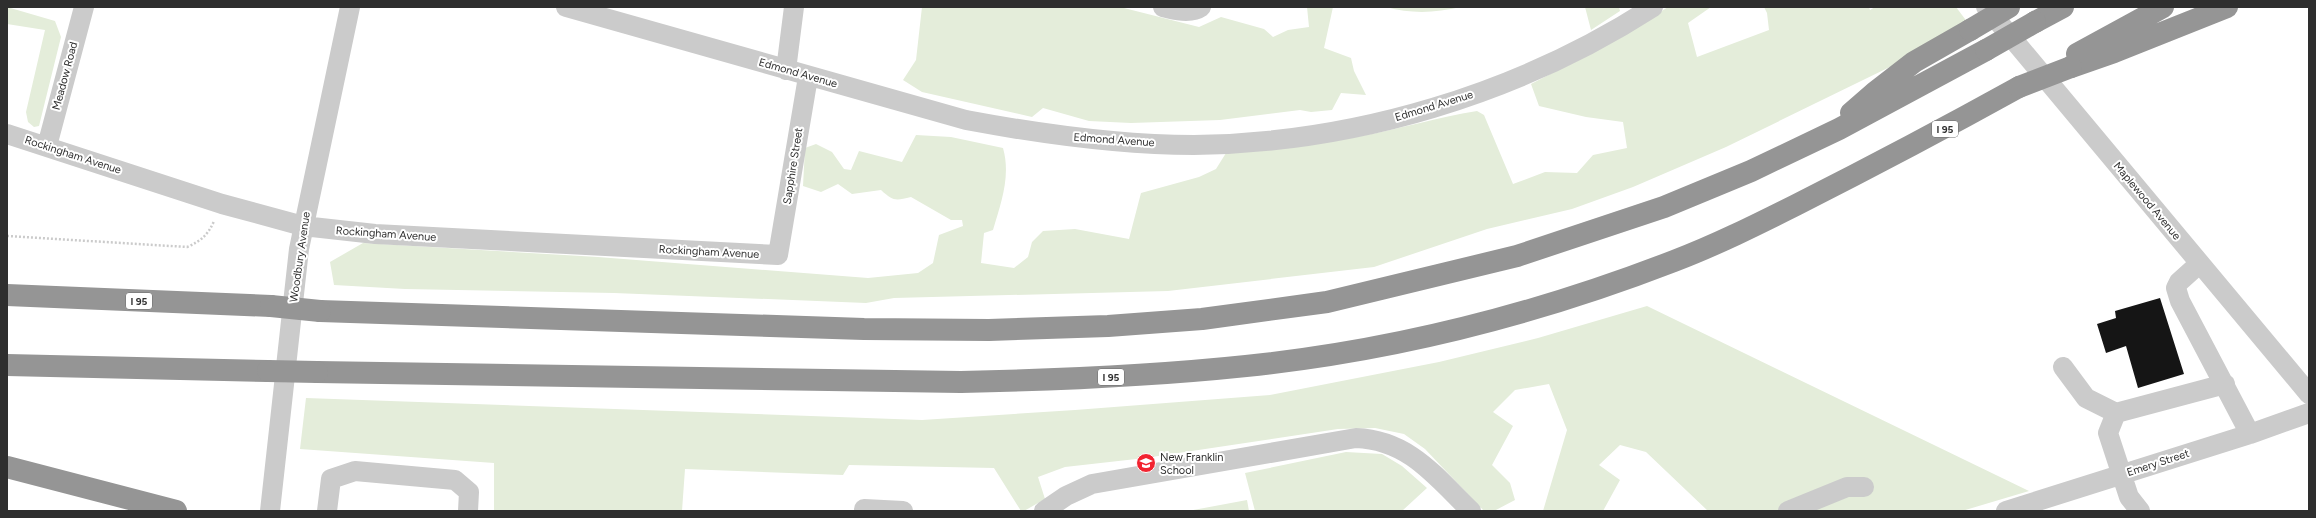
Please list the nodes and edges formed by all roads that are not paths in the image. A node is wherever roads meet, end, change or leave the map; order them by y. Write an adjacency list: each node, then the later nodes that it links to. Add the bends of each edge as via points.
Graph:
1 (84, 7): 18 (street, Meadow Road)
2 (350, 7): 19 (street, Woodbury Avenue)
3 (794, 7): 14 (street)
4 (1163, 7): 5 (street, via 1197,10)
5 (1201, 7)
6 (1653, 7): 15 (street, Edmond Avenue, via 1610,34 1574,52 1461,99 1366,125 1246,142 1193,145 1086,139 1026,131 966,120)
7 (1986, 7): 21 (street, Maplewood Avenue)
8 (2009, 7): 17 (highway, bridge, via 1914,62)
9 (2063, 7): 17 (highway, I 95, bridge)
10 (2163, 7): 13 (highway, I 95)
11 (2227, 7): 13 (highway, via 2114,52)
12 (572, 8): 14 (street, Edmond Avenue)
13 (2068, 64): 23 (highway, I 95, bridge, via 2018,87 1870,168 1677,260 1567,299 1496,319 1440,333 1276,363 1065,380 969,382)
14 (786, 70): 15 (street, Edmond Avenue)
15 (808, 77): 20 (street, Sapphire Street)
16 (7, 134): 18 (street, Rockingham Avenue)
17 (1828, 134): 22 (highway, I 95, bridge, via 1752,171 1664,207 1517,256 1327,302 1202,318 1108,326 989,330 864,329 320,311 271,306)
18 (47, 146): 19 (street, Rockingham Avenue, via 222,204)
19 (303, 226): 20 (street, Rockingham Avenue, via 383,234); 34 (street, Woodbury Avenue)
20 (778, 256)
21 (2199, 264): 25 (street, via 2176,288 2180,301); 26 (street, Maplewood Avenue)
22 (7, 295)
23 (7, 365)
24 (2063, 367): 27 (street, via 2086,398)
25 (2225, 384): 27 (street); 29 (street)
26 (2309, 394)
27 (2116, 413): 31 (street, via 2108,433)
28 (2309, 413): 29 (street, Emery Street)
29 (2250, 434): 31 (street, Emery Street)
30 (7, 467): 33 (highway)
31 (2122, 475): 42 (street, Emery Street); 43 (street, via 2130,497)
32 (1864, 487): 41 (street, via 1847,487)
33 (176, 511)
34 (270, 511)
35 (327, 511): 36 (street, via 331,480 354,471 455,480 469,492)
36 (468, 511)
37 (864, 511): 38 (street, via 864,508)
38 (903, 511)
39 (1044, 511): 40 (street, via 1066,496 1092,484 1356,438 1370,439 1406,451)
40 (1471, 511)
41 (1788, 511)
42 (2006, 511)
43 (2140, 511)

